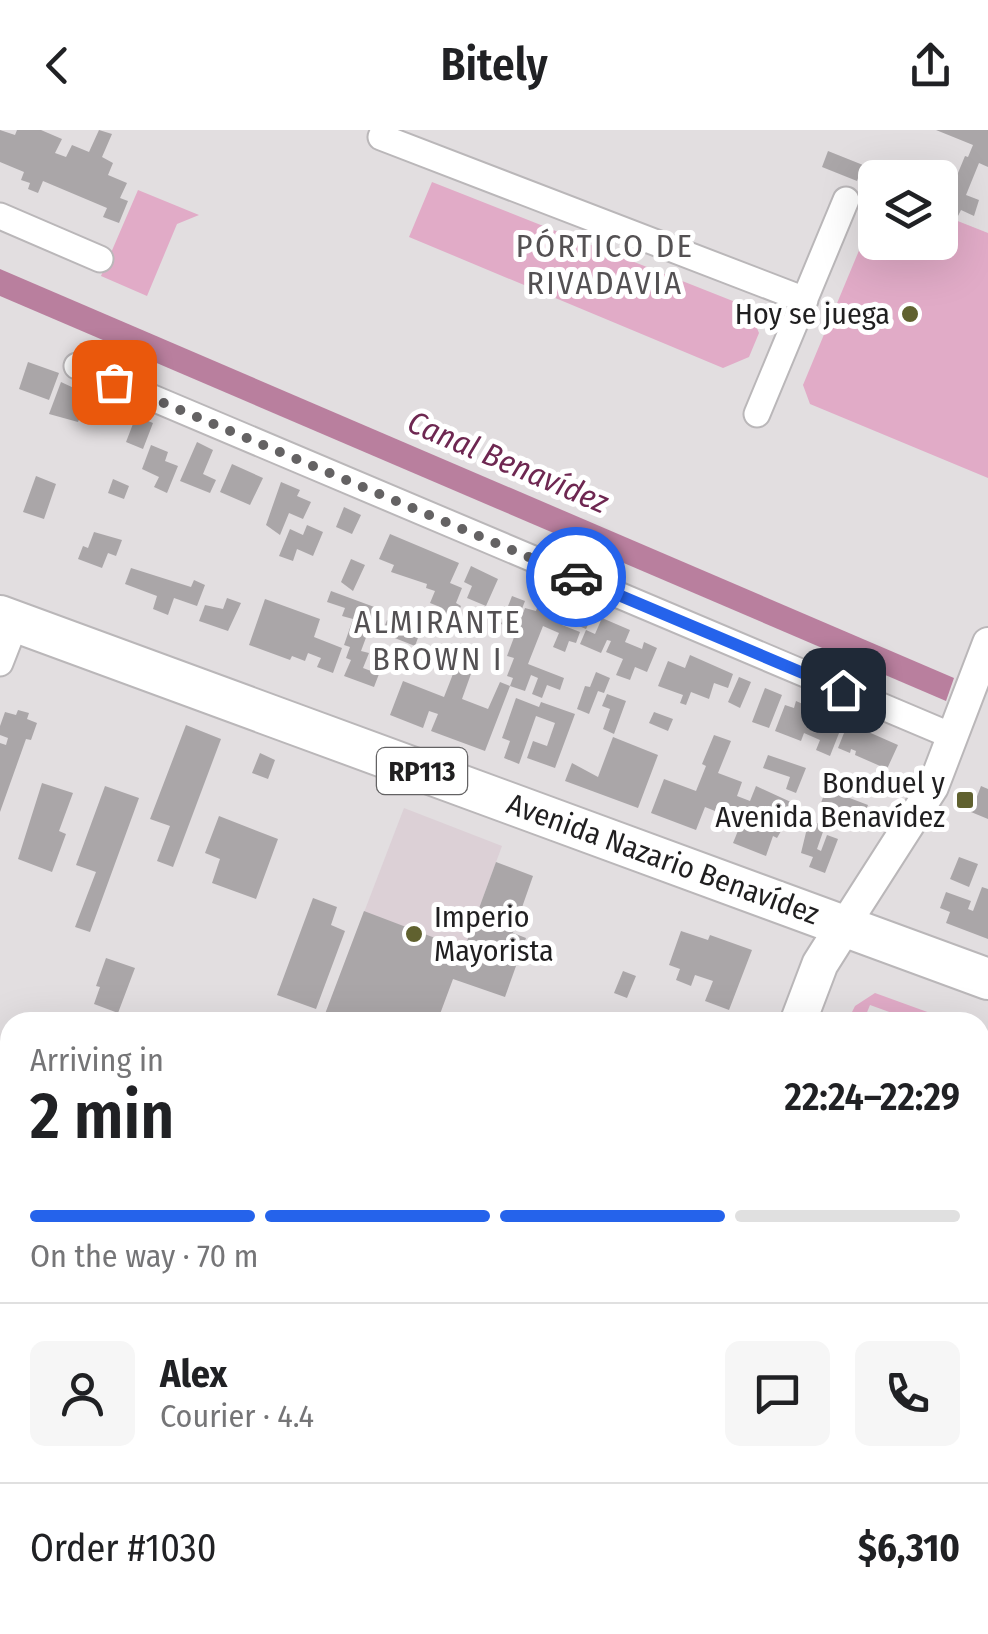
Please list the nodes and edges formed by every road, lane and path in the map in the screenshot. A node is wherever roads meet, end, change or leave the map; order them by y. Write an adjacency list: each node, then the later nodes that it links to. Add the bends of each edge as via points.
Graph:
1 (382, 133): 5 (street)
2 (846, 200): 5 (street)
3 (0, 216): 4 (street)
4 (100, 259)
5 (805, 300): 7 (street)
6 (77, 366): 11 (street)
7 (757, 414)
8 (8, 619): 10 (street); 12 (main road, Avenida Nazario Benavídez / RP113)
9 (984, 654): 11 (street)
10 (0, 663)
11 (955, 730): 12 (street, via 932,787)
12 (844, 926): 13 (main road, Avenida Nazario Benavídez / RP113); 14 (main road)
13 (988, 980)
14 (802, 1012)

